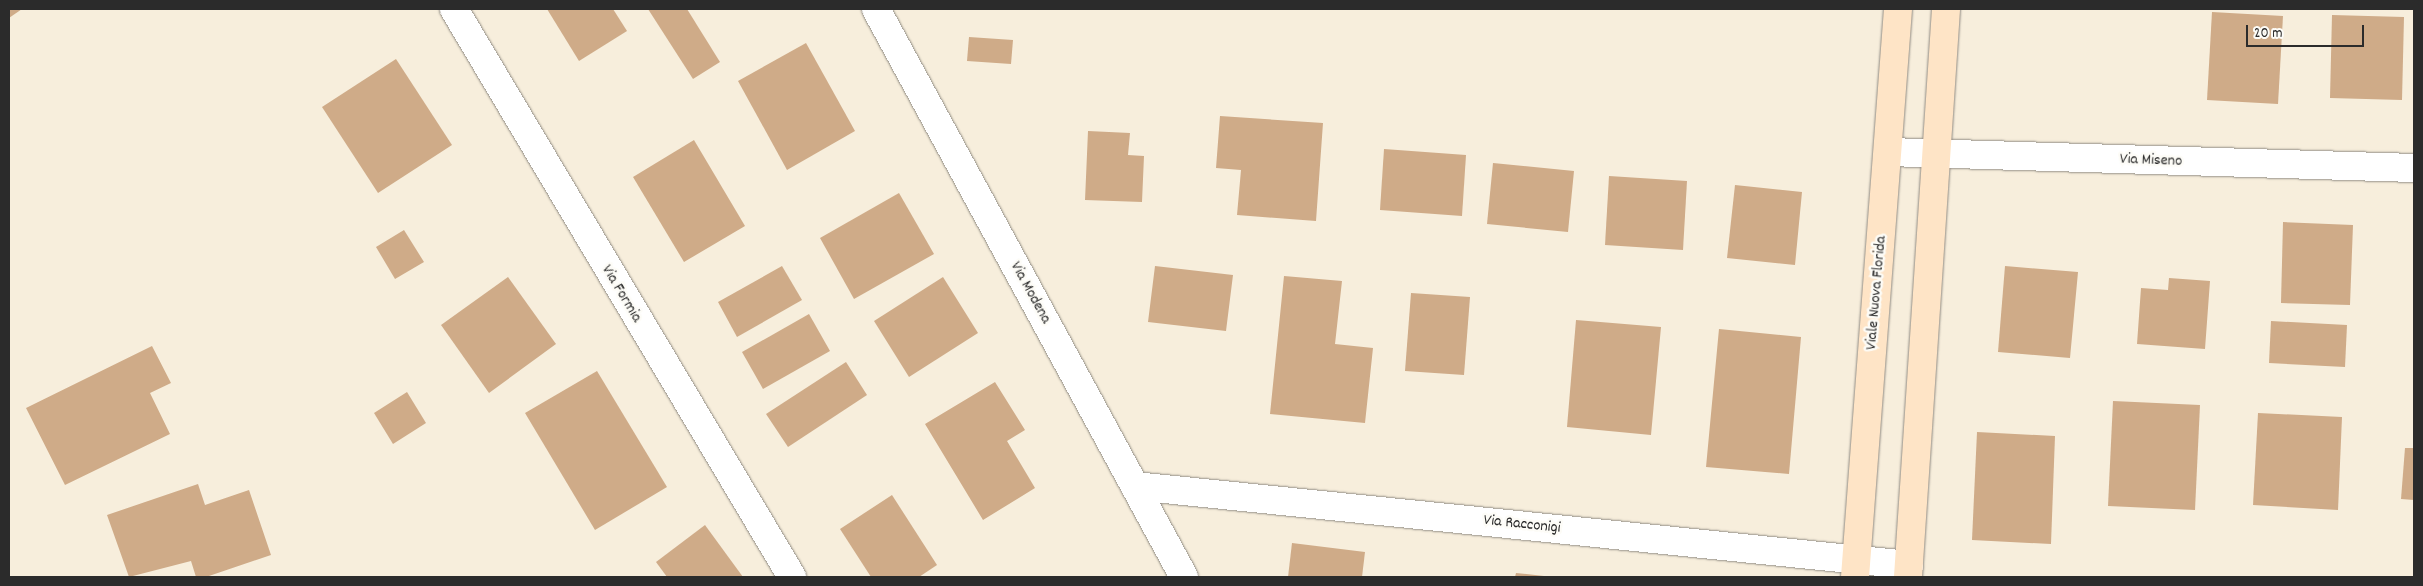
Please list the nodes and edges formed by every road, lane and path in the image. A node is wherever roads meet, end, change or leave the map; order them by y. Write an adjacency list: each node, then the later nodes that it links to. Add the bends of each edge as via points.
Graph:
1 (454, 9): 11 (street, Via Formia, via 462,30)
2 (876, 9): 8 (street, Via Modena)
3 (1898, 9): 5 (street, Viale Nuova Florida)
4 (1946, 9): 6 (street)
5 (1888, 152): 6 (street, Via Miseno); 9 (street, Viale Nuova Florida)
6 (1936, 154): 7 (street, Via Miseno); 10 (street)
7 (2414, 168)
8 (1136, 486): 9 (street, Via Racconigi); 12 (street, Via Modena)
9 (1855, 568): 10 (street, Via Racconigi)
10 (1908, 571)
11 (792, 577)
12 (1184, 577)

